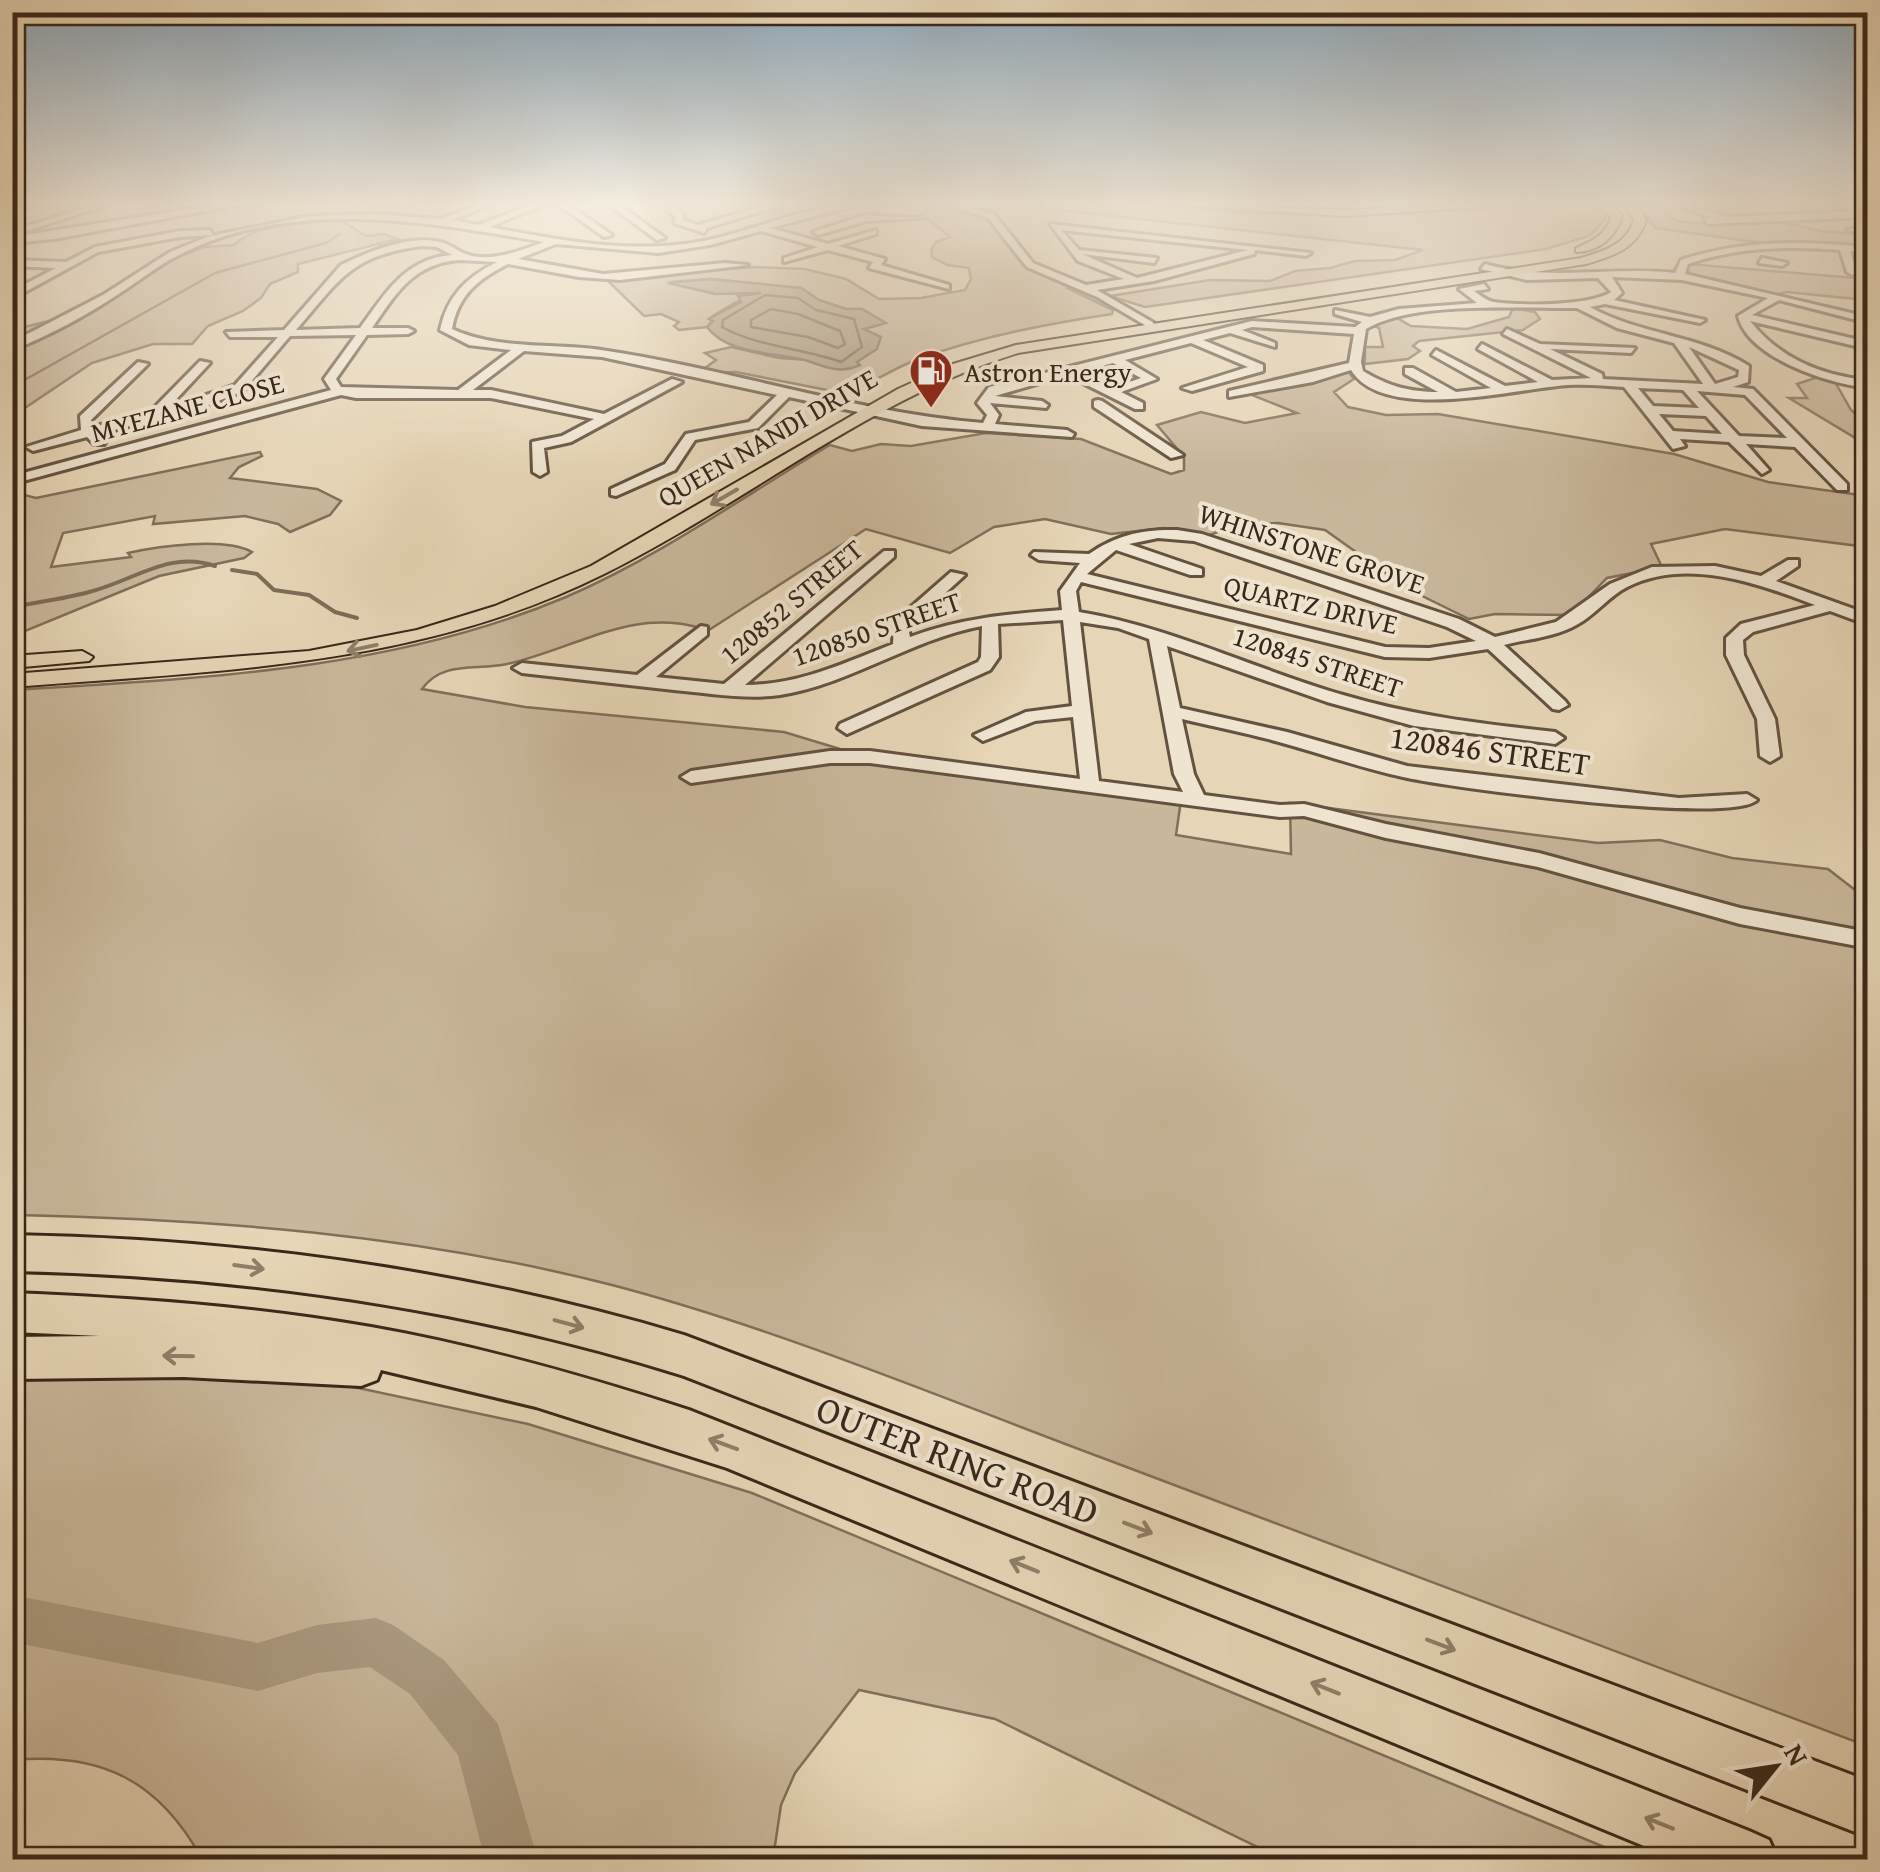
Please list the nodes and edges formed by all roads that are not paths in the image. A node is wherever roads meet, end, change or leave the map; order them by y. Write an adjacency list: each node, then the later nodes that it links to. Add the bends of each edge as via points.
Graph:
1 (119, 289): 39 (street)
2 (327, 289): 32 (street)
3 (395, 289): 27 (street)
4 (466, 289): 40 (street, via 445,327 473,342)
5 (1088, 289): 24 (street)
6 (1344, 289): 24 (main road, QUEEN NANDI DRIVE)
7 (1379, 289): 24 (main road, QUEEN NANDI DRIVE)
8 (1465, 289): 12 (street)
9 (1609, 289): 13 (street)
10 (1635, 289): 13 (street)
11 (1737, 289): 16 (street)
12 (1469, 292): 14 (street); 19 (street)
13 (1611, 293): 15 (street); 17 (street); 18 (street)
14 (1446, 294)
15 (1633, 294)
16 (1775, 298): 21 (street); 23 (street)
17 (1579, 305): 19 (street); 31 (street)
18 (1658, 306): 22 (street); 31 (street)
19 (1490, 307): 25 (street, via 1392,312)
20 (1338, 312): 25 (street)
21 (1743, 316): 38 (street); 58 (street, via 1790,364)
22 (1700, 320)
23 (1868, 320)
24 (1144, 321): 72 (main road, QUEEN NANDI DRIVE, via 1022,336 965,351); 75 (main road, QUEEN NANDI DRIVE, via 985,358)
25 (1364, 325): 26 (street); 48 (street)
26 (1230, 328): 34 (street); 37 (street)
27 (363, 331): 28 (street); 32 (street); 63 (street, via 330,378)
28 (408, 331)
29 (1579, 331): 42 (street)
30 (1507, 332): 36 (street)
31 (1621, 332): 35 (street); 49 (street)
32 (290, 333): 33 (street); 77 (street, via 240,388)
33 (230, 334)
34 (1192, 339): 44 (street); 59 (street, via 1259,368)
35 (1680, 343): 61 (street); 61 (street, via 1722,355 1746,372 1740,382)
36 (1532, 344): 42 (street); 56 (street)
37 (1271, 345)
38 (1868, 346)
39 (12, 347)
40 (522, 347): 64 (street); 65 (street, via 602,354)
41 (1482, 347): 55 (street)
42 (1588, 348): 49 (street)
43 (1436, 353): 62 (street)
44 (1136, 354): 45 (street); 52 (street, via 1162,370)
45 (1116, 360): 50 (street); 52 (street)
46 (197, 363): 77 (street)
47 (142, 364): 80 (street, via 89,414 84,424)
48 (1355, 364): 67 (street); 68 (street, via 1365,380 1392,390)
49 (1642, 368): 57 (street); 60 (street)
50 (1066, 370): 66 (street); 69 (street, via 996,388)
51 (1409, 370): 68 (street)
52 (1151, 379): 66 (street)
53 (1571, 380): 55 (street); 56 (street); 70 (street)
54 (676, 382): 78 (street)
55 (1548, 382): 62 (street)
56 (1610, 383): 57 (street)
57 (1628, 384): 74 (street)
58 (1868, 384)
59 (1188, 388)
60 (1687, 388): 61 (street); 76 (street)
61 (1712, 388): 83 (street, via 1750,392)
62 (1502, 389): 68 (street)
63 (340, 391): 64 (street); 85 (street, MYEZANE CLOSE, via 160,447)
64 (462, 393): 78 (street, via 508,396)
65 (784, 394): 72 (street); 93 (street, via 754,425 692,437 670,467)
66 (1116, 394): 73 (street); 86 (street, via 1092,406)
67 (1232, 394)
68 (1455, 396)
69 (988, 399): 71 (street); 79 (street)
70 (1583, 399)
71 (1042, 405)
72 (845, 406): 75 (street); 111 (main road, QUEEN NANDI DRIVE, via 562,567 444,610 281,642)
73 (1138, 406)
74 (1649, 410): 76 (street); 82 (street, via 1673,440)
75 (868, 412): 79 (street); 114 (main road, QUEEN NANDI DRIVE, one-way to 114, via 598,570 465,622 309,658)
76 (1710, 412): 82 (street)
77 (154, 414): 80 (street)
78 (604, 418): 89 (street, via 566,439 538,445)
79 (987, 428): 81 (street)
80 (90, 432): 84 (street); 85 (street)
81 (1067, 434)
82 (1734, 439): 83 (street); 88 (street)
83 (1798, 443): 91 (street)
84 (33, 447)
85 (112, 453): 87 (street, MYEZANE CLOSE)
86 (1176, 455)
87 (81, 461): 90 (street, MYEZANE CLOSE); 92 (street, via 89,473)
88 (1762, 470)
89 (540, 472)
90 (12, 480)
91 (1842, 486)
92 (12, 490)
93 (616, 492)
94 (1112, 543): 97 (street); 99 (street); 109 (street, WHINSTONE GROVE, via 1154,533 1196,537 1433,615)
95 (889, 554): 115 (street, 120852 STREET)
96 (1039, 555): 97 (street)
97 (1095, 559): 101 (street)
98 (1792, 562): 102 (street)
99 (1196, 572)
100 (956, 575): 110 (street, via 900,626)
101 (1079, 577): 104 (street, via 1068,591); 109 (street, QUARTZ DRIVE, via 1385,652 1426,654)
102 (1764, 582): 103 (street, QUARTZ DRIVE); 109 (street, QUARTZ DRIVE, via 1698,571 1651,573 1623,582 1562,626)
103 (1830, 606): 106 (street, QUARTZ DRIVE); 122 (street, via 1747,628 1734,638 1734,654 1766,719)
104 (1069, 615): 105 (street, 120850 STREET); 108 (street, 120845 STREET); 117 (street)
105 (990, 620): 110 (street, 120850 STREET); 119 (street, via 984,666)
106 (1868, 620)
107 (702, 631): 113 (street)
108 (1157, 637): 118 (street); 121 (street, 120845 STREET, via 1422,722)
109 (1490, 641): 116 (street, WHINSTONE GROVE)
110 (902, 644): 115 (street, 120850 STREET, via 796,686)
111 (12, 662)
112 (522, 668): 113 (street, 120850 STREET)
113 (640, 680): 115 (street, 120850 STREET)
114 (12, 681)
115 (728, 690)
116 (1560, 705)
117 (1081, 711): 120 (street, via 1032,716); 123 (street)
118 (1170, 711): 125 (street); 126 (street, 120846 STREET, via 1449,779 1679,804)
119 (847, 728)
120 (983, 735)
121 (1555, 738)
122 (1770, 756)
123 (1088, 773): 124 (street, via 999,776 870,757); 125 (street)
124 (691, 777)
125 (1196, 799): 127 (street, via 1304,810 1539,860 1740,916)
126 (1746, 800)
127 (1868, 940)
128 (12, 1241): 130 (highway, via 72,1241)
129 (12, 1253): 130 (highway, OUTER RING ROAD)
130 (180, 1257): 134 (highway, OUTER RING ROAD, one-way to 134, via 443,1296 669,1351)
131 (12, 1312): 133 (highway, OUTER RING ROAD, via 236,1328)
132 (12, 1358): 133 (highway, one-way to 132, via 184,1356)
133 (485, 1373): 135 (highway, OUTER RING ROAD, one-way to 133, via 726,1445)
134 (1868, 1809)
135 (1749, 1860)

